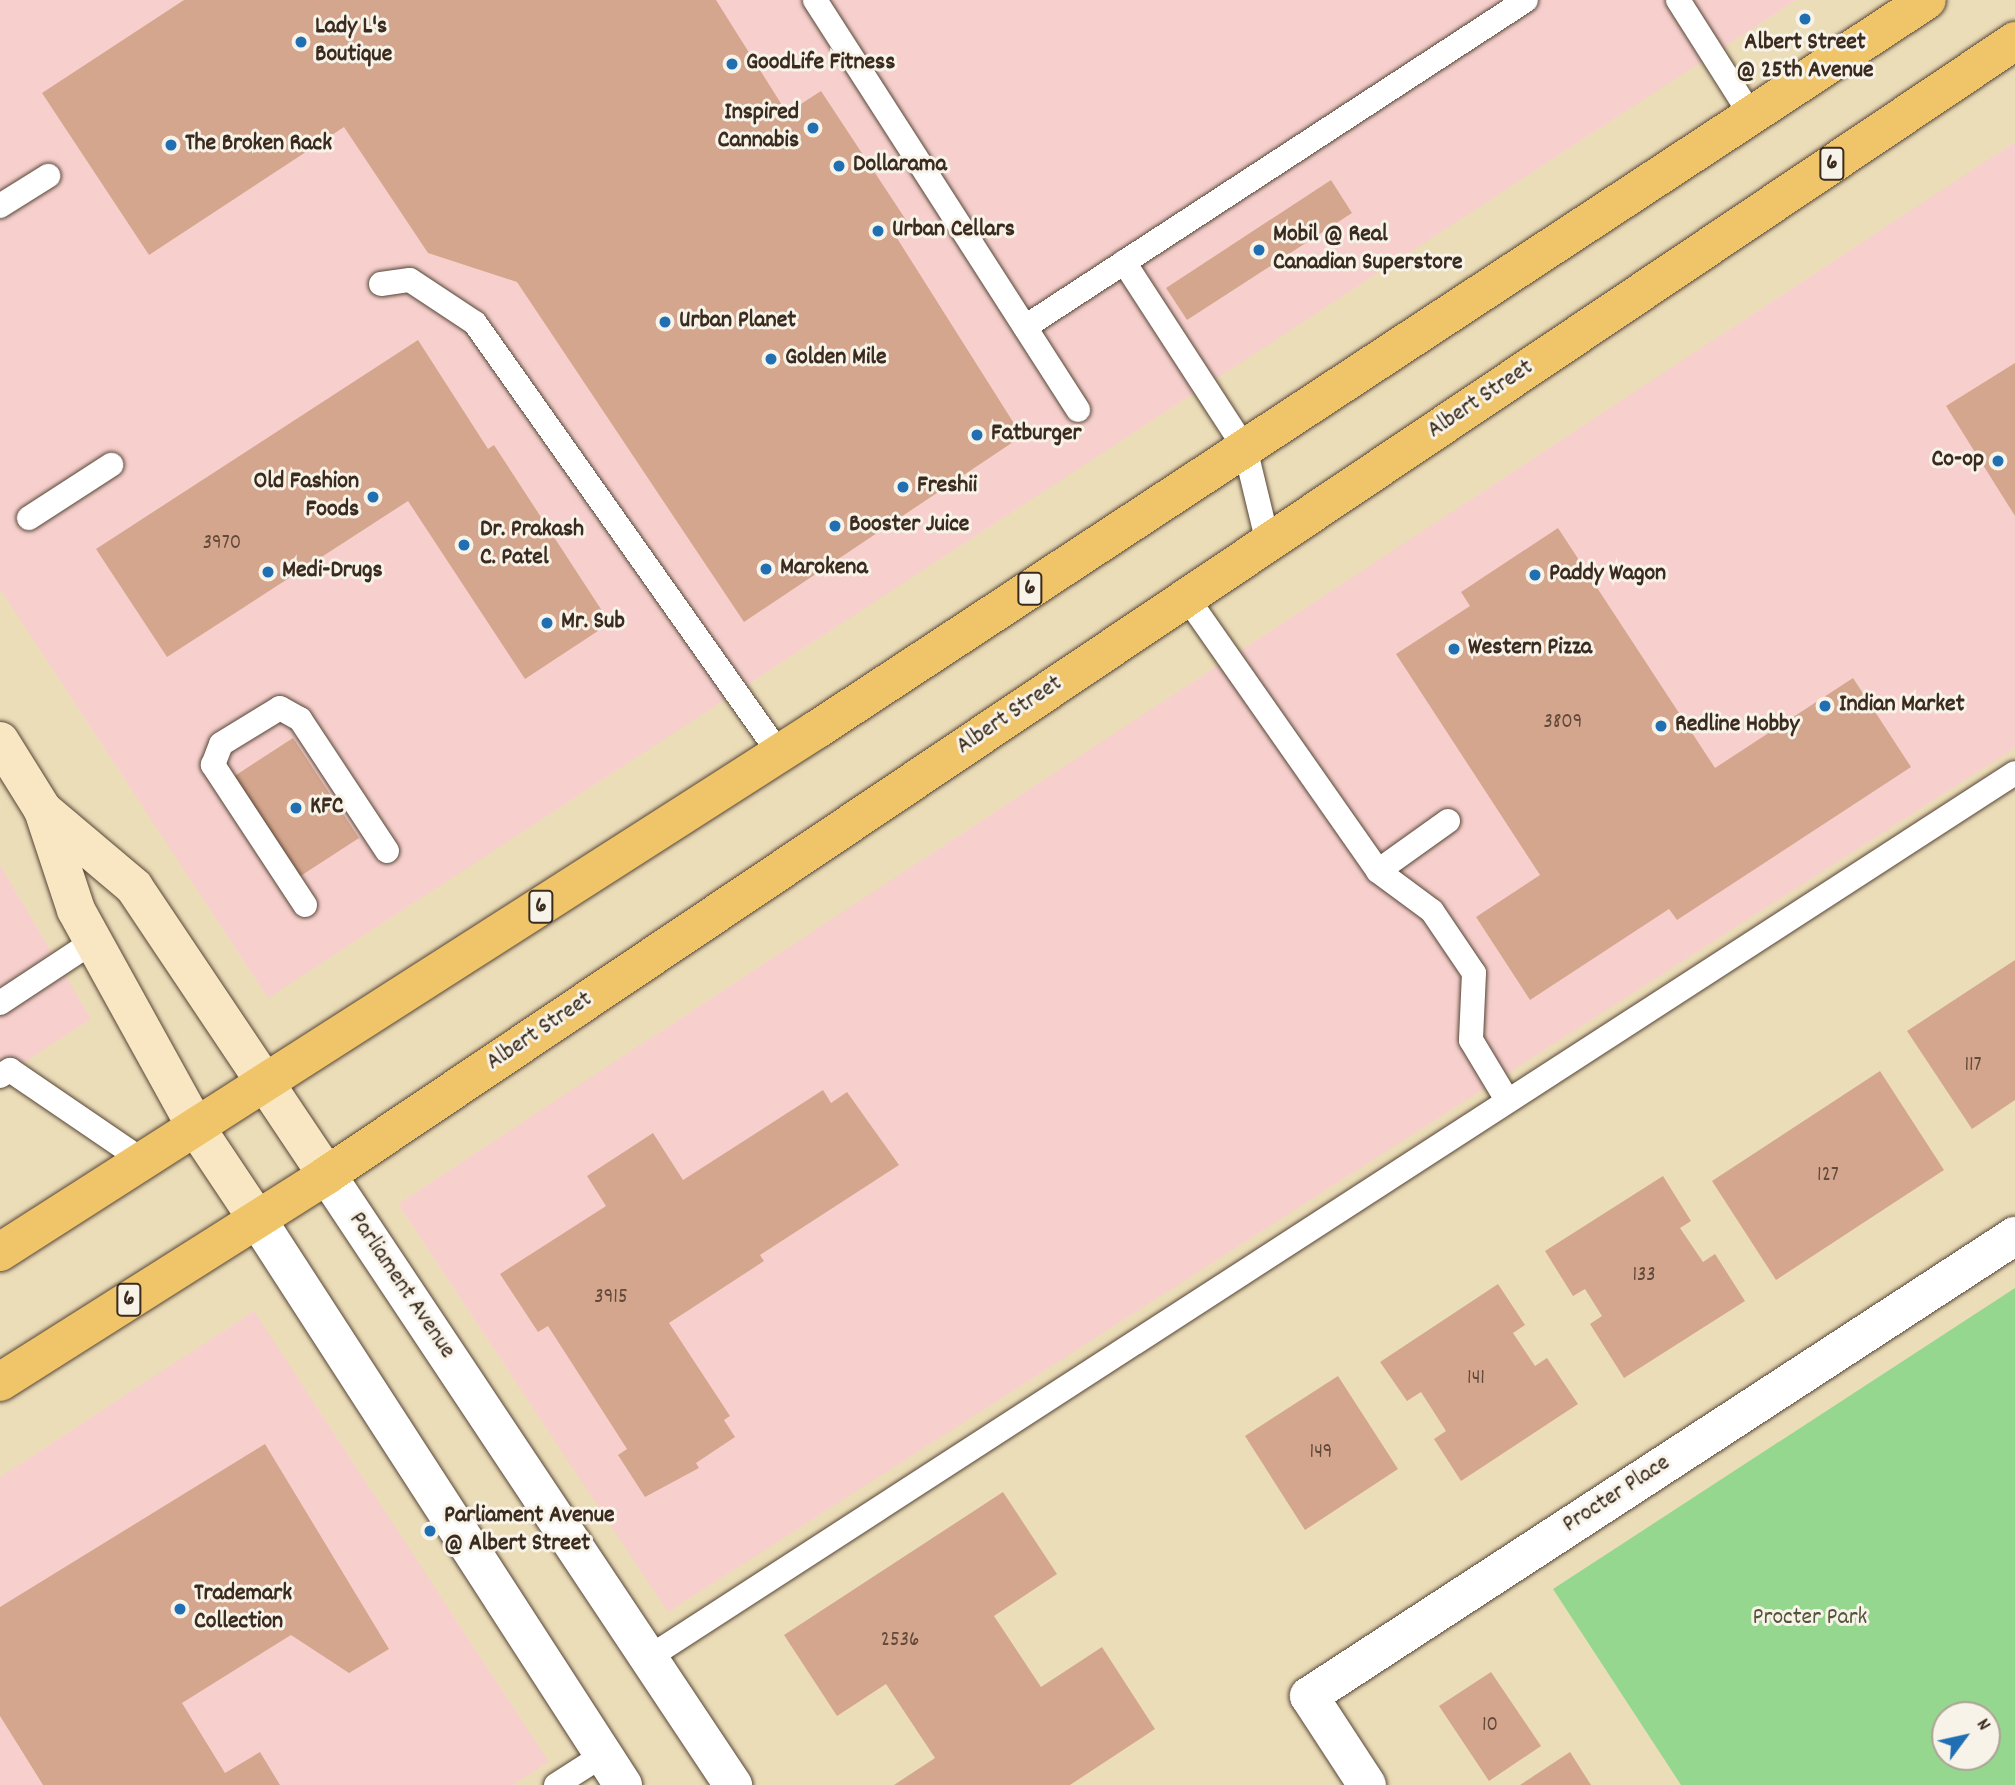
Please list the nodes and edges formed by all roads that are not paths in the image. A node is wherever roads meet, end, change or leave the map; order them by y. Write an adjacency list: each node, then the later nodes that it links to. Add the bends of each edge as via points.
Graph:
1 (815, 0): 11 (lane)
2 (1526, 0): 9 (lane)
3 (1678, 0): 6 (lane)
4 (1927, 0): 6 (main road, 6)
5 (2015, 41): 16 (main road, Albert Street / 6)
6 (1751, 116): 13 (main road, 6)
7 (48, 176): 8 (lane)
8 (0, 206)
9 (1124, 262): 11 (lane); 13 (lane)
10 (381, 284): 18 (lane, via 410,280 475,323)
11 (1025, 327): 12 (lane)
12 (1077, 410)
13 (1244, 448): 16 (lane); 18 (main road, 6)
14 (111, 465): 15 (lane)
15 (29, 518)
16 (1268, 543): 17 (main road, Albert Street / 6)
17 (1187, 598): 24 (lane); 33 (main road, Albert Street / 6)
18 (779, 753): 29 (main road, 6)
19 (5, 763): 21 (main road, Parliament Avenue)
20 (2015, 773): 30 (lane)
21 (43, 810): 26 (main road, Parliament Avenue, via 76,910); 29 (main road, Parliament Avenue, via 134,887)
22 (1448, 821): 24 (lane)
23 (387, 850): 25 (lane, via 300,719 280,708 221,744 213,765)
24 (1378, 871): 30 (lane, via 1432,911 1474,973 1471,1040)
25 (305, 905)
26 (94, 941): 27 (lane); 31 (main road, Parliament Avenue)
27 (0, 1003)
28 (3, 1067): 32 (lane)
29 (264, 1082): 31 (main road, 6); 33 (main road, Parliament Avenue)
30 (1507, 1100): 38 (lane)
31 (195, 1126): 32 (main road, 6); 34 (main road, Parliament Avenue)
32 (142, 1160): 36 (main road, 6)
33 (327, 1175): 34 (main road, Albert Street / 6); 38 (street, Parliament Avenue)
34 (257, 1219): 37 (main road, Albert Street / 6); 39 (street, Parliament Avenue)
35 (2015, 1236): 42 (street, Procter Place, via 1309,1696)
36 (0, 1252)
37 (0, 1382)
38 (648, 1658): 41 (street, Parliament Avenue)
39 (613, 1770): 40 (lane)
40 (556, 1785)
41 (733, 1785)
42 (1367, 1785)

